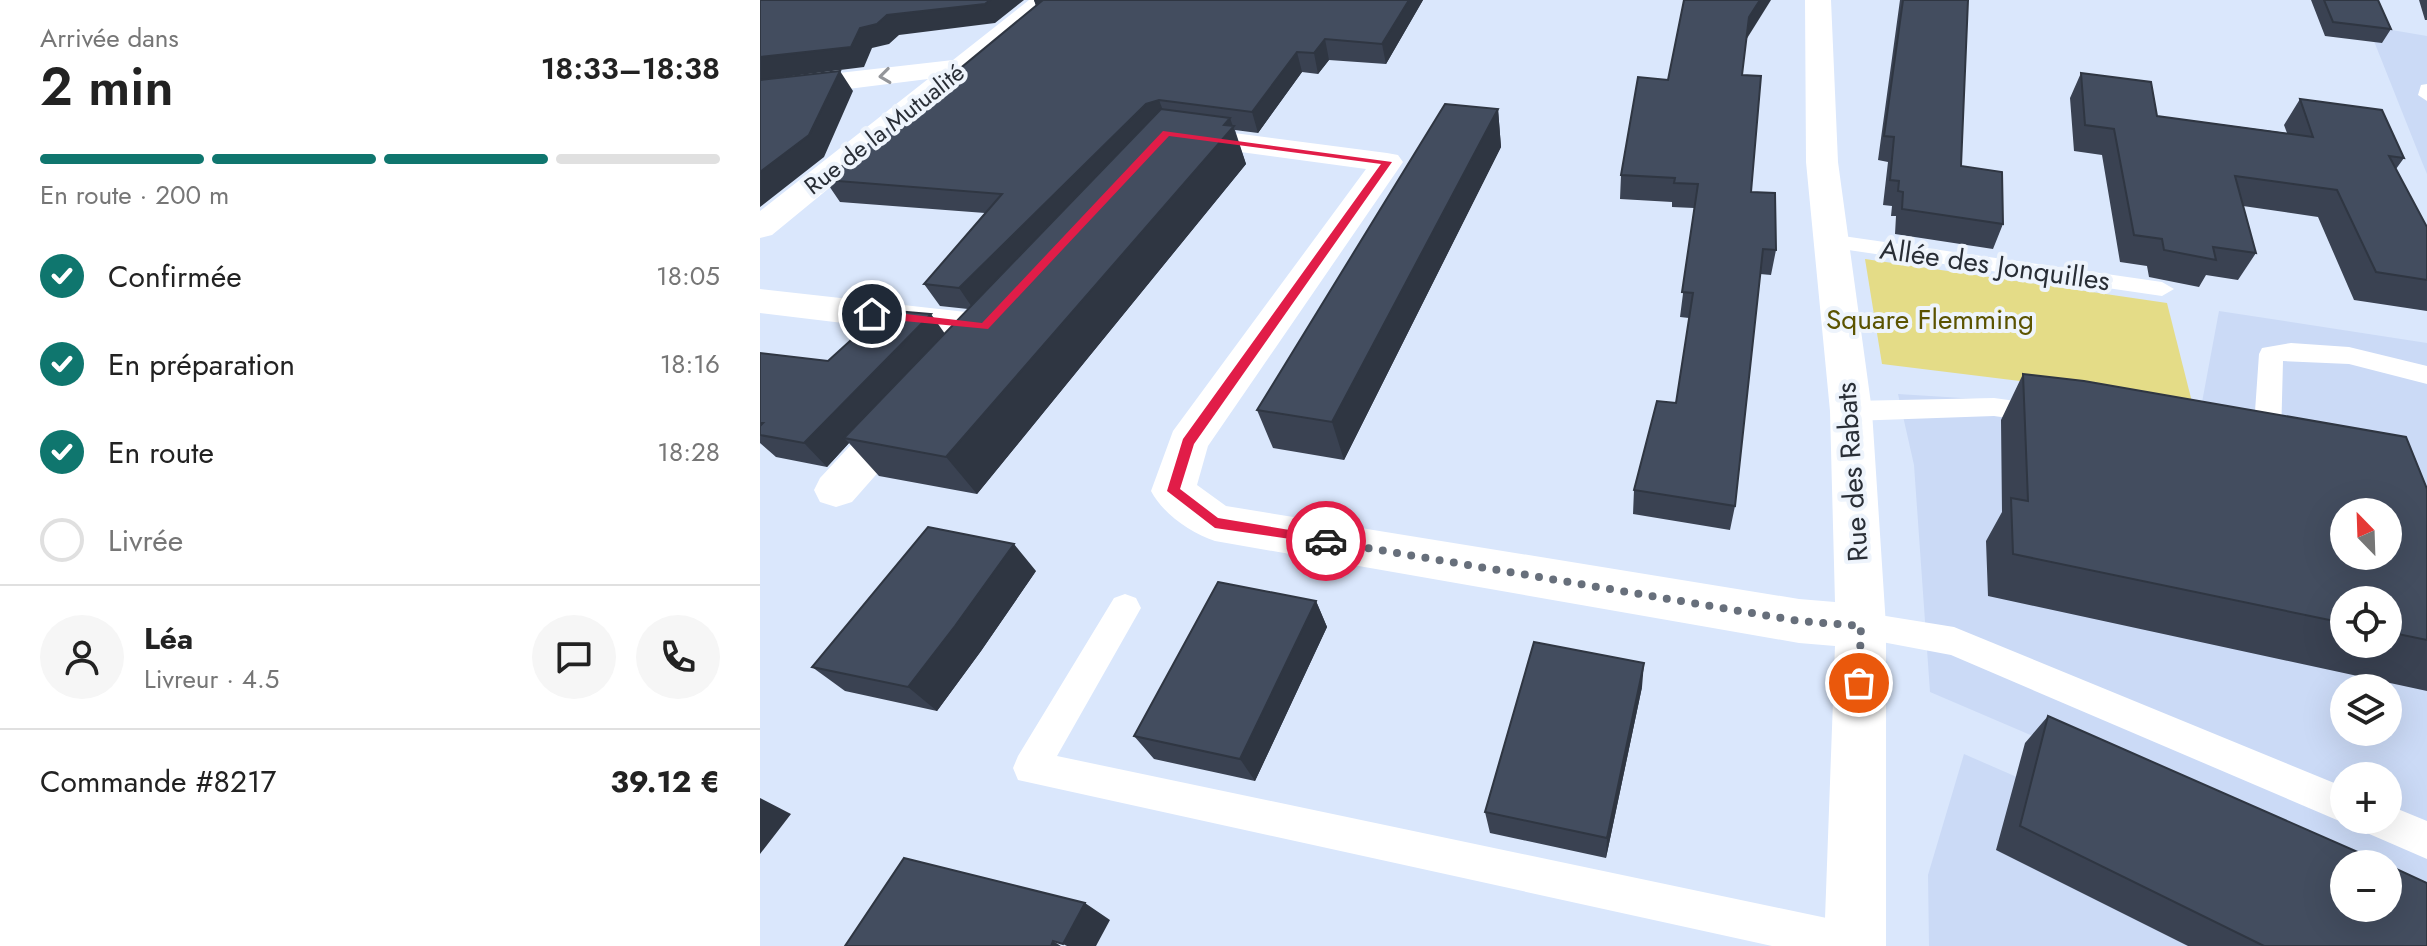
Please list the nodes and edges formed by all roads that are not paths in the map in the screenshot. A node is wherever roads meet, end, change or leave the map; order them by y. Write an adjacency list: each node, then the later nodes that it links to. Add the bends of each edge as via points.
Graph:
1 (1045, 0): 3 (street, Rue de la Mutualité)
2 (1818, 0): 7 (street, Rue des Rabats)
3 (962, 67): 4 (street, one-way to 4); 6 (street, Rue de la Mutualité)
4 (760, 91)
5 (1145, 156): 18 (street, via 1167,133 1387,162 1188,442 1173,491 1215,523 1799,621)
6 (760, 228)
7 (1829, 241): 9 (lane, Allée des Jonquilles); 13 (street, Rue des Rabats)
8 (1027, 281): 11 (street)
9 (2162, 289)
10 (760, 301): 11 (street)
11 (984, 327): 16 (street)
12 (2427, 375): 15 (lane, via 2355,356 2295,349 2271,354 2267,438)
13 (1851, 411): 14 (lane, via 1994,407); 18 (street, Rue des Rabats)
14 (2070, 416)
15 (2222, 433)
16 (836, 490)
17 (1125, 608): 22 (lane, via 1031,768)
18 (1861, 626): 19 (lane, via 1954,641); 22 (street, Rue des Rabats)
19 (2330, 799)
20 (2402, 829): 21 (lane)
21 (2427, 840)
22 (1855, 945)

